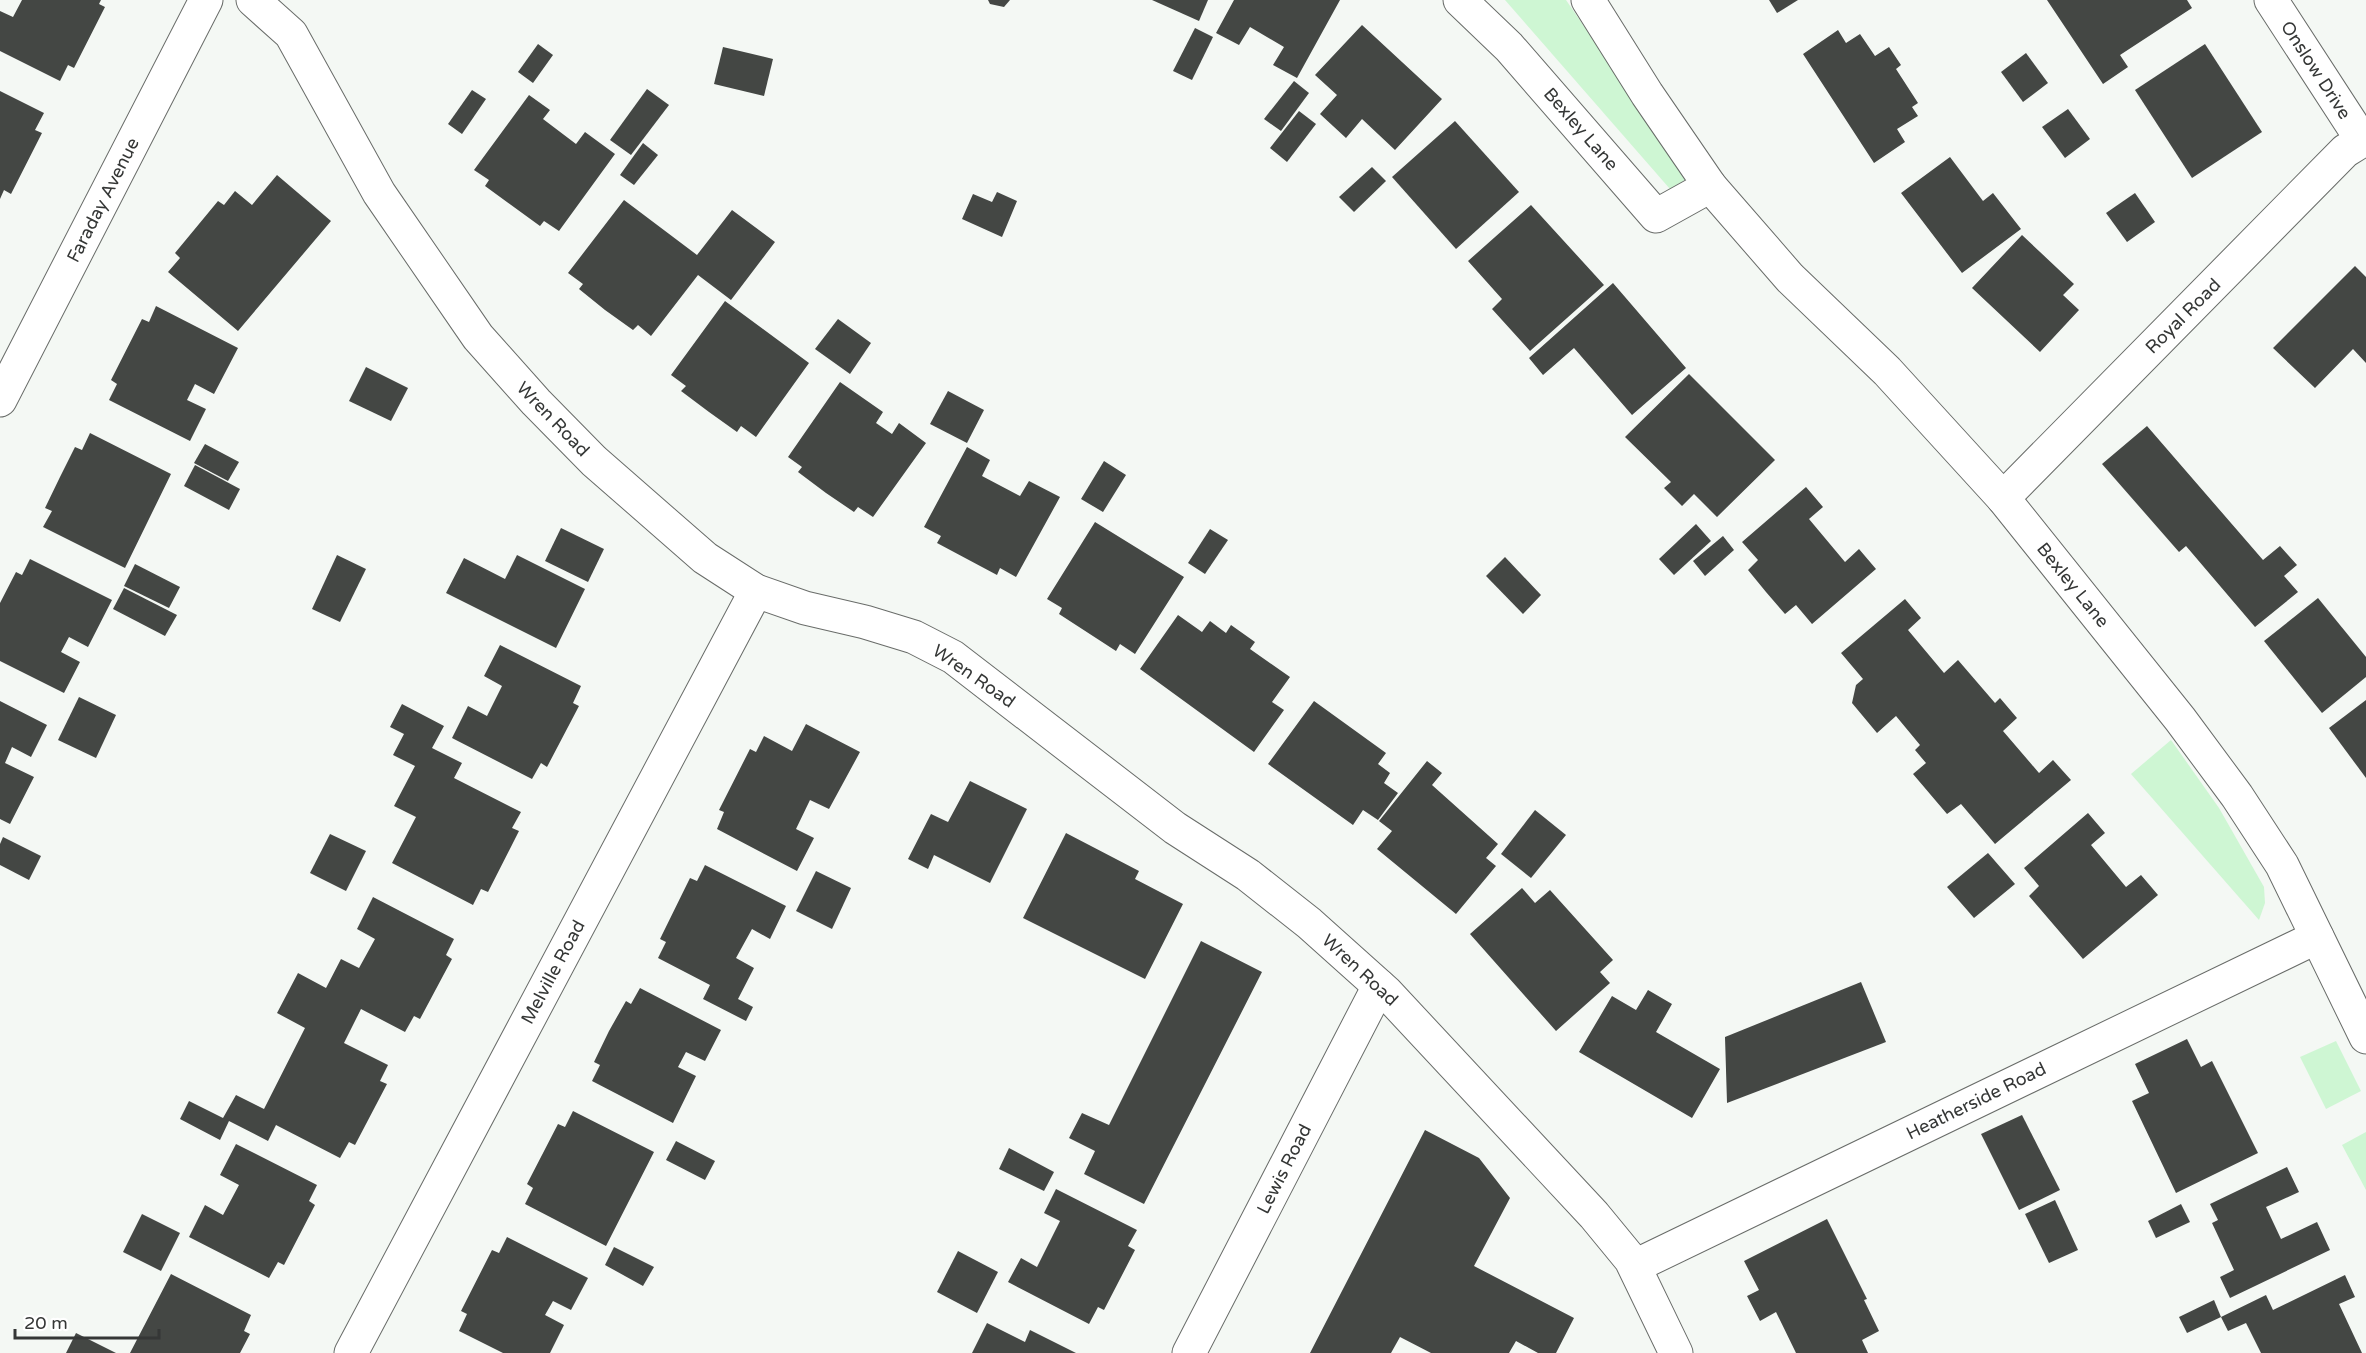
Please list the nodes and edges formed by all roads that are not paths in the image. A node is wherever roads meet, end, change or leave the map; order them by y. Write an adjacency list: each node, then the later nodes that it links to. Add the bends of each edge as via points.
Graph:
1 (206, 0): 8 (street, Faraday Avenue)
2 (253, 0): 10 (street, Wren Road, via 291,34 379,193 478,337 594,461 705,558)
3 (1460, 0): 7 (street, Bexley Lane, via 1509,47 1656,216)
4 (1588, 0): 7 (street, Bexley Lane)
5 (2271, 0): 6 (street, Onslow Drive)
6 (2364, 139): 9 (street, Royal Road, via 2345,151)
7 (1710, 186): 9 (street, Bexley Lane, via 1790,278 1887,371)
8 (0, 400)
9 (2003, 498): 11 (street, Bexley Lane, via 2237,796 2282,864)
10 (756, 591): 12 (street, Wren Road, via 914,637 953,657 1175,828 1248,875 1309,922); 15 (street, Melville Road)
11 (2317, 936): 13 (street, Bexley Lane); 14 (street, Heatherside Road)
12 (1379, 986): 14 (street, Wren Road, via 1594,1215); 16 (street, Lewis Road)
13 (2366, 1037)
14 (1635, 1266): 17 (street, Wren Road)
15 (351, 1353)
16 (1189, 1353)
17 (1676, 1353)

